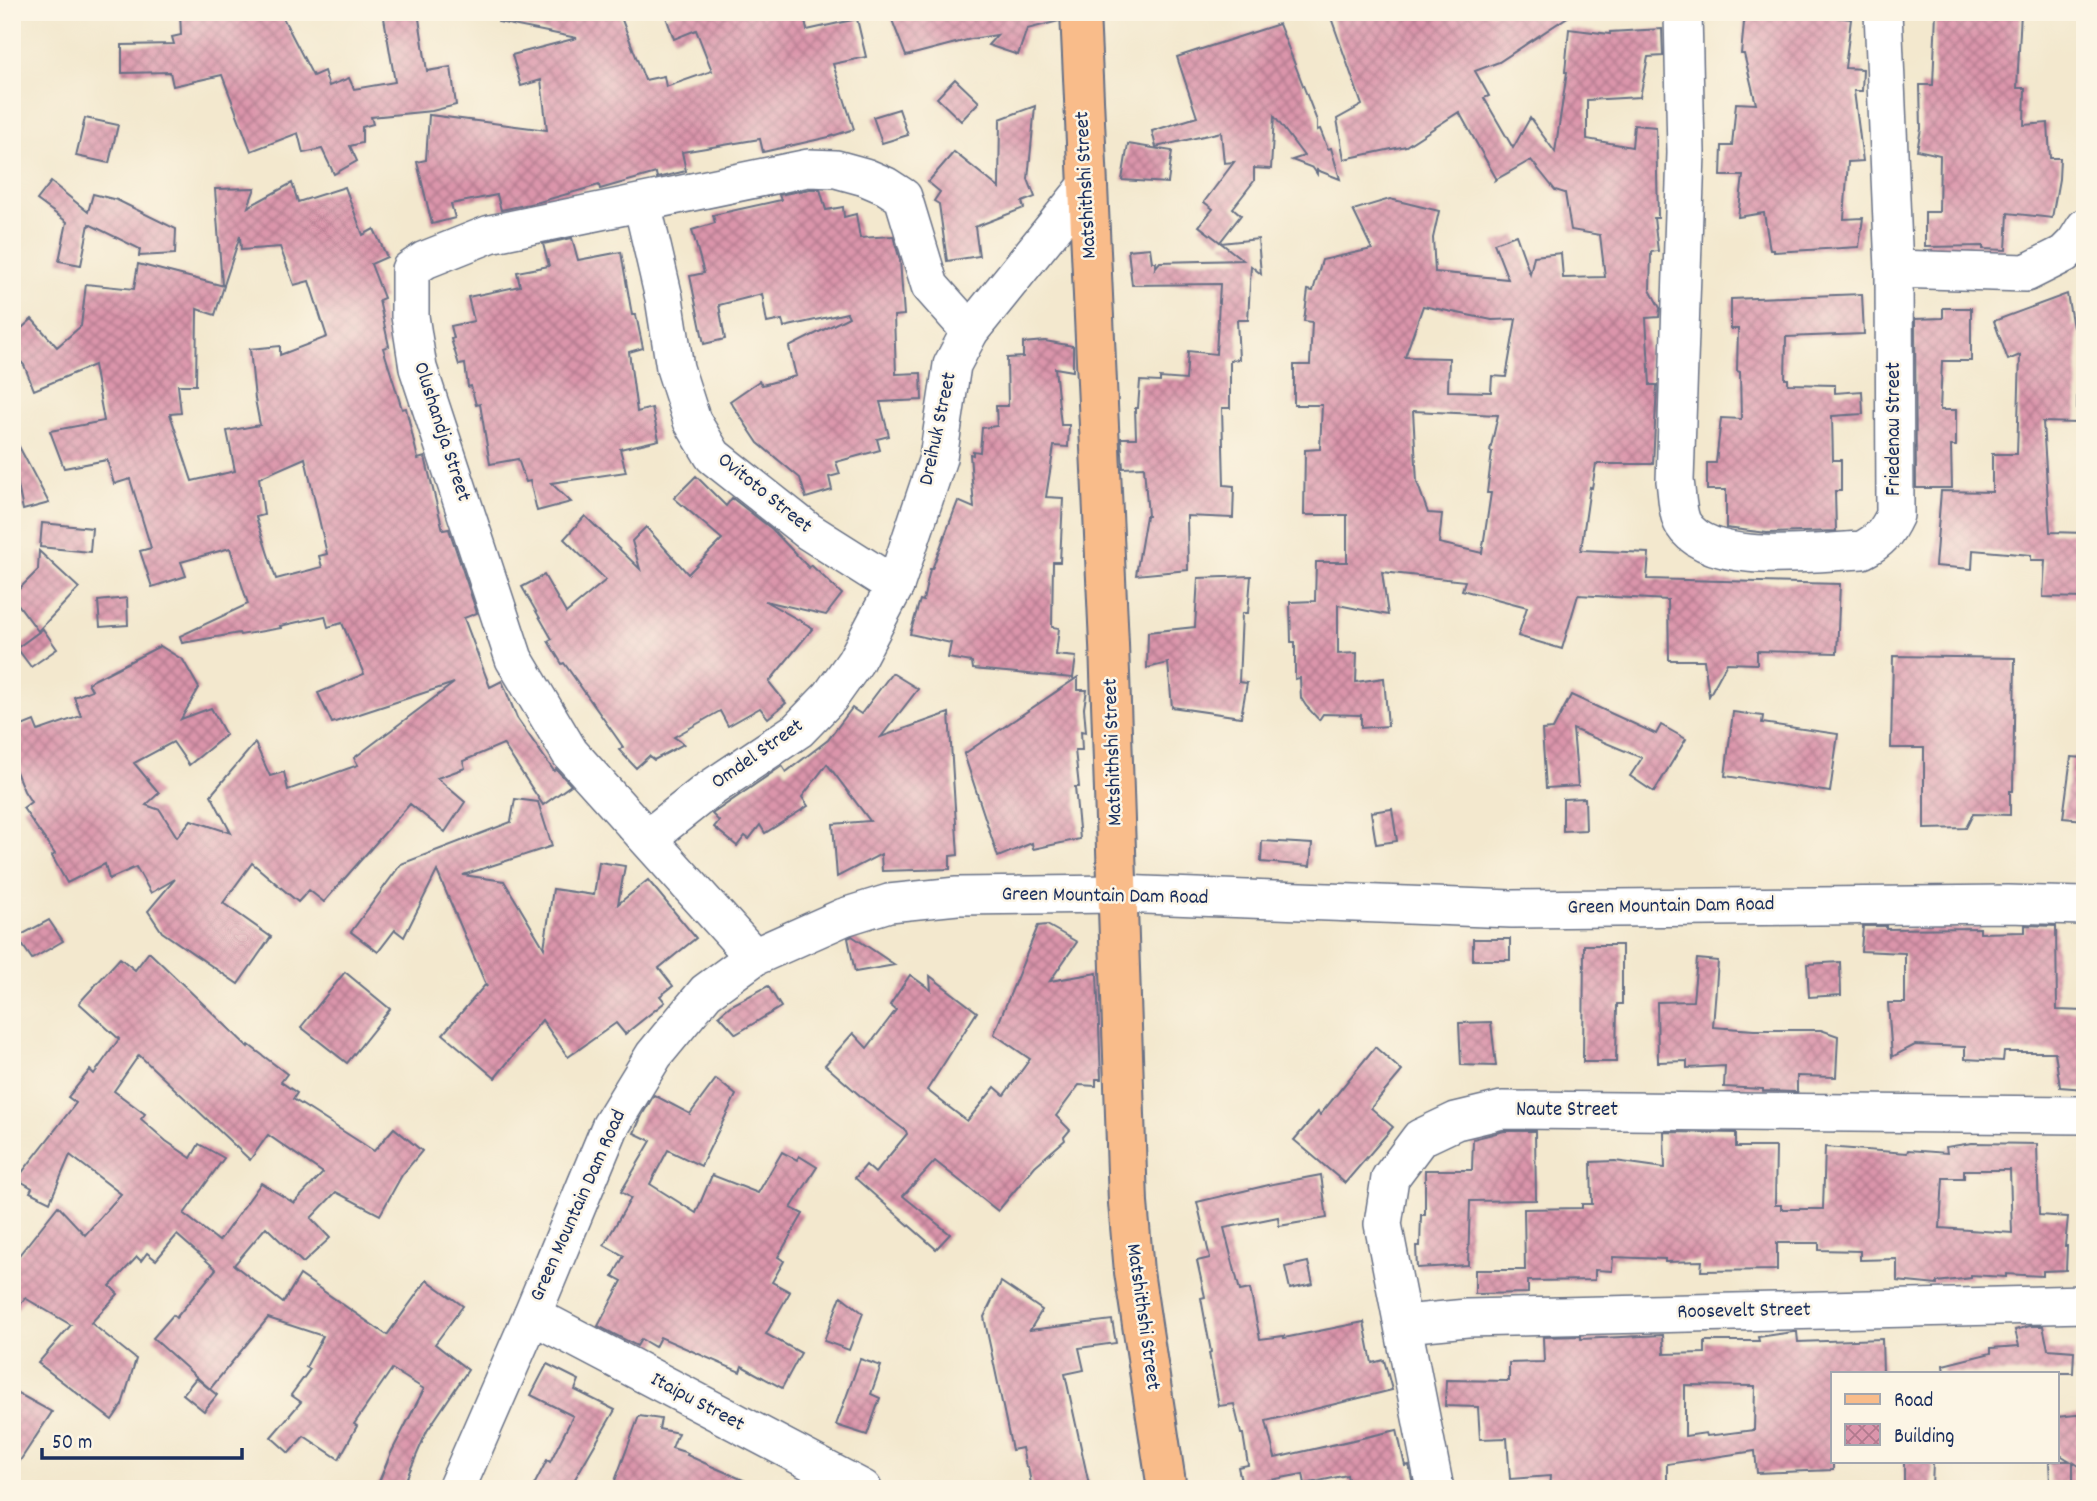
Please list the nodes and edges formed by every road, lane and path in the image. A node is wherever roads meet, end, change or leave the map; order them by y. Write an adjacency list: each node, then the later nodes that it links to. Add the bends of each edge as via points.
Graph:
1 (1080, 12): 4 (main road, Matshithshi Street)
2 (1683, 12): 7 (street, Friedenau Street, via 1686,153 1675,481 1683,523 1705,544 1750,554 1862,550 1887,533 1895,515)
3 (1883, 12): 7 (street, Friedenau Street)
4 (1087, 186): 8 (street, Dreihuk Street); 11 (main road, Matshithshi Street)
5 (642, 203): 8 (street, Olushandja Street, via 808,168 865,177 903,197 930,286); 9 (street, Ovitoto Street, via 675,368 692,421 713,456 808,531); 10 (street, Olushandja Street, via 490,234 425,260 410,270 410,316 418,368 514,659 570,753)
6 (2085, 227): 7 (street, via 2064,254 2025,273)
7 (1894, 269)
8 (970, 331): 9 (street, Dreihuk Street, via 952,365 938,458)
9 (895, 586): 10 (street, Omdel Street, via 855,662 798,730 706,791)
10 (648, 838): 13 (street, Olushandja Street)
11 (1119, 894): 12 (street, Green Mountain Dam Road, via 1512,909); 13 (street, Green Mountain Dam Road, via 957,896 889,903 844,917); 20 (main road, Matshithshi Street, via 1129,1217)
12 (2085, 906)
13 (754, 957): 16 (street, Green Mountain Dam Road, via 706,992 653,1055 610,1127)
14 (2085, 1115): 17 (street, Naute Street, via 1502,1110 1456,1121 1420,1138 1390,1178 1383,1224)
15 (2085, 1304): 17 (street, Roosevelt Street, via 1467,1318)
16 (532, 1315): 18 (street, Green Mountain Dam Road); 19 (street, Itaipu Street)
17 (1404, 1324): 21 (street, Naute Street)
18 (456, 1489)
19 (863, 1489)
20 (1167, 1489)
21 (1435, 1489)

